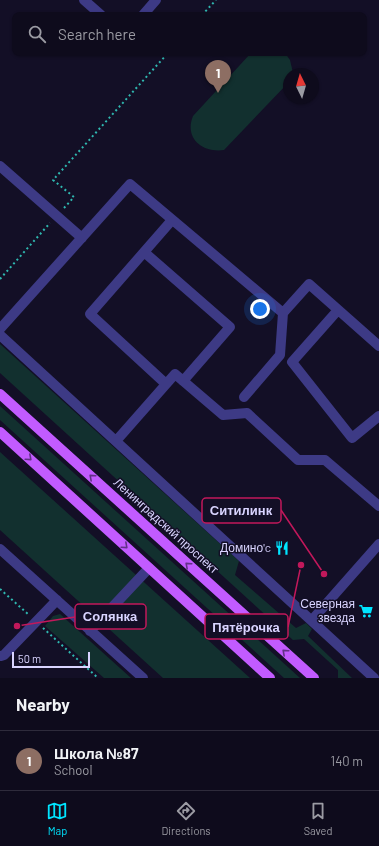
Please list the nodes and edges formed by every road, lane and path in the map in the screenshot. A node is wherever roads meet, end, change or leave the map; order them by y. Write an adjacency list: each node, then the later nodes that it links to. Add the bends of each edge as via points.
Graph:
1 (84, 0): 4 (street)
2 (156, 0): 5 (street)
3 (216, 0): 6 (path)
4 (98, 12)
5 (146, 12)
6 (205, 12)
7 (165, 56): 9 (path, via 53,180 74,197)
8 (0, 166): 9 (street)
9 (57, 216): 11 (street); 13 (path)
10 (172, 220): 11 (street, via 130,184); 12 (street); 15 (street)
11 (82, 238): 16 (street)
12 (144, 252): 21 (street, via 230,327); 22 (street, via 90,314)
13 (0, 279)
14 (338, 310): 15 (street, via 309,284); 18 (street); 20 (street)
15 (283, 313): 19 (street)
16 (0, 329)
17 (0, 335): 27 (street)
18 (379, 346)
19 (280, 355): 20 (street); 24 (street)
20 (292, 362): 25 (street, via 352,438)
21 (183, 382): 22 (street, via 175,374); 28 (street, via 224,416 247,413 298,460 324,460)
22 (166, 384): 27 (street)
23 (0, 394): 41 (main road, Ленинградский проспект, one-way to 23)
24 (244, 397)
25 (379, 416)
26 (0, 432): 31 (main road, one-way to 31)
27 (116, 442): 34 (street)
28 (379, 506)
29 (379, 544): 34 (street)
30 (0, 548): 33 (street)
31 (148, 568): 36 (street); 40 (main road)
32 (0, 589): 35 (path)
33 (57, 600): 35 (street); 36 (street)
34 (312, 620): 42 (street)
35 (36, 622): 37 (street); 38 (path)
36 (90, 631): 39 (street)
37 (1, 656)
38 (98, 678)
39 (143, 678)
40 (270, 678)
41 (314, 678)
42 (374, 678)

